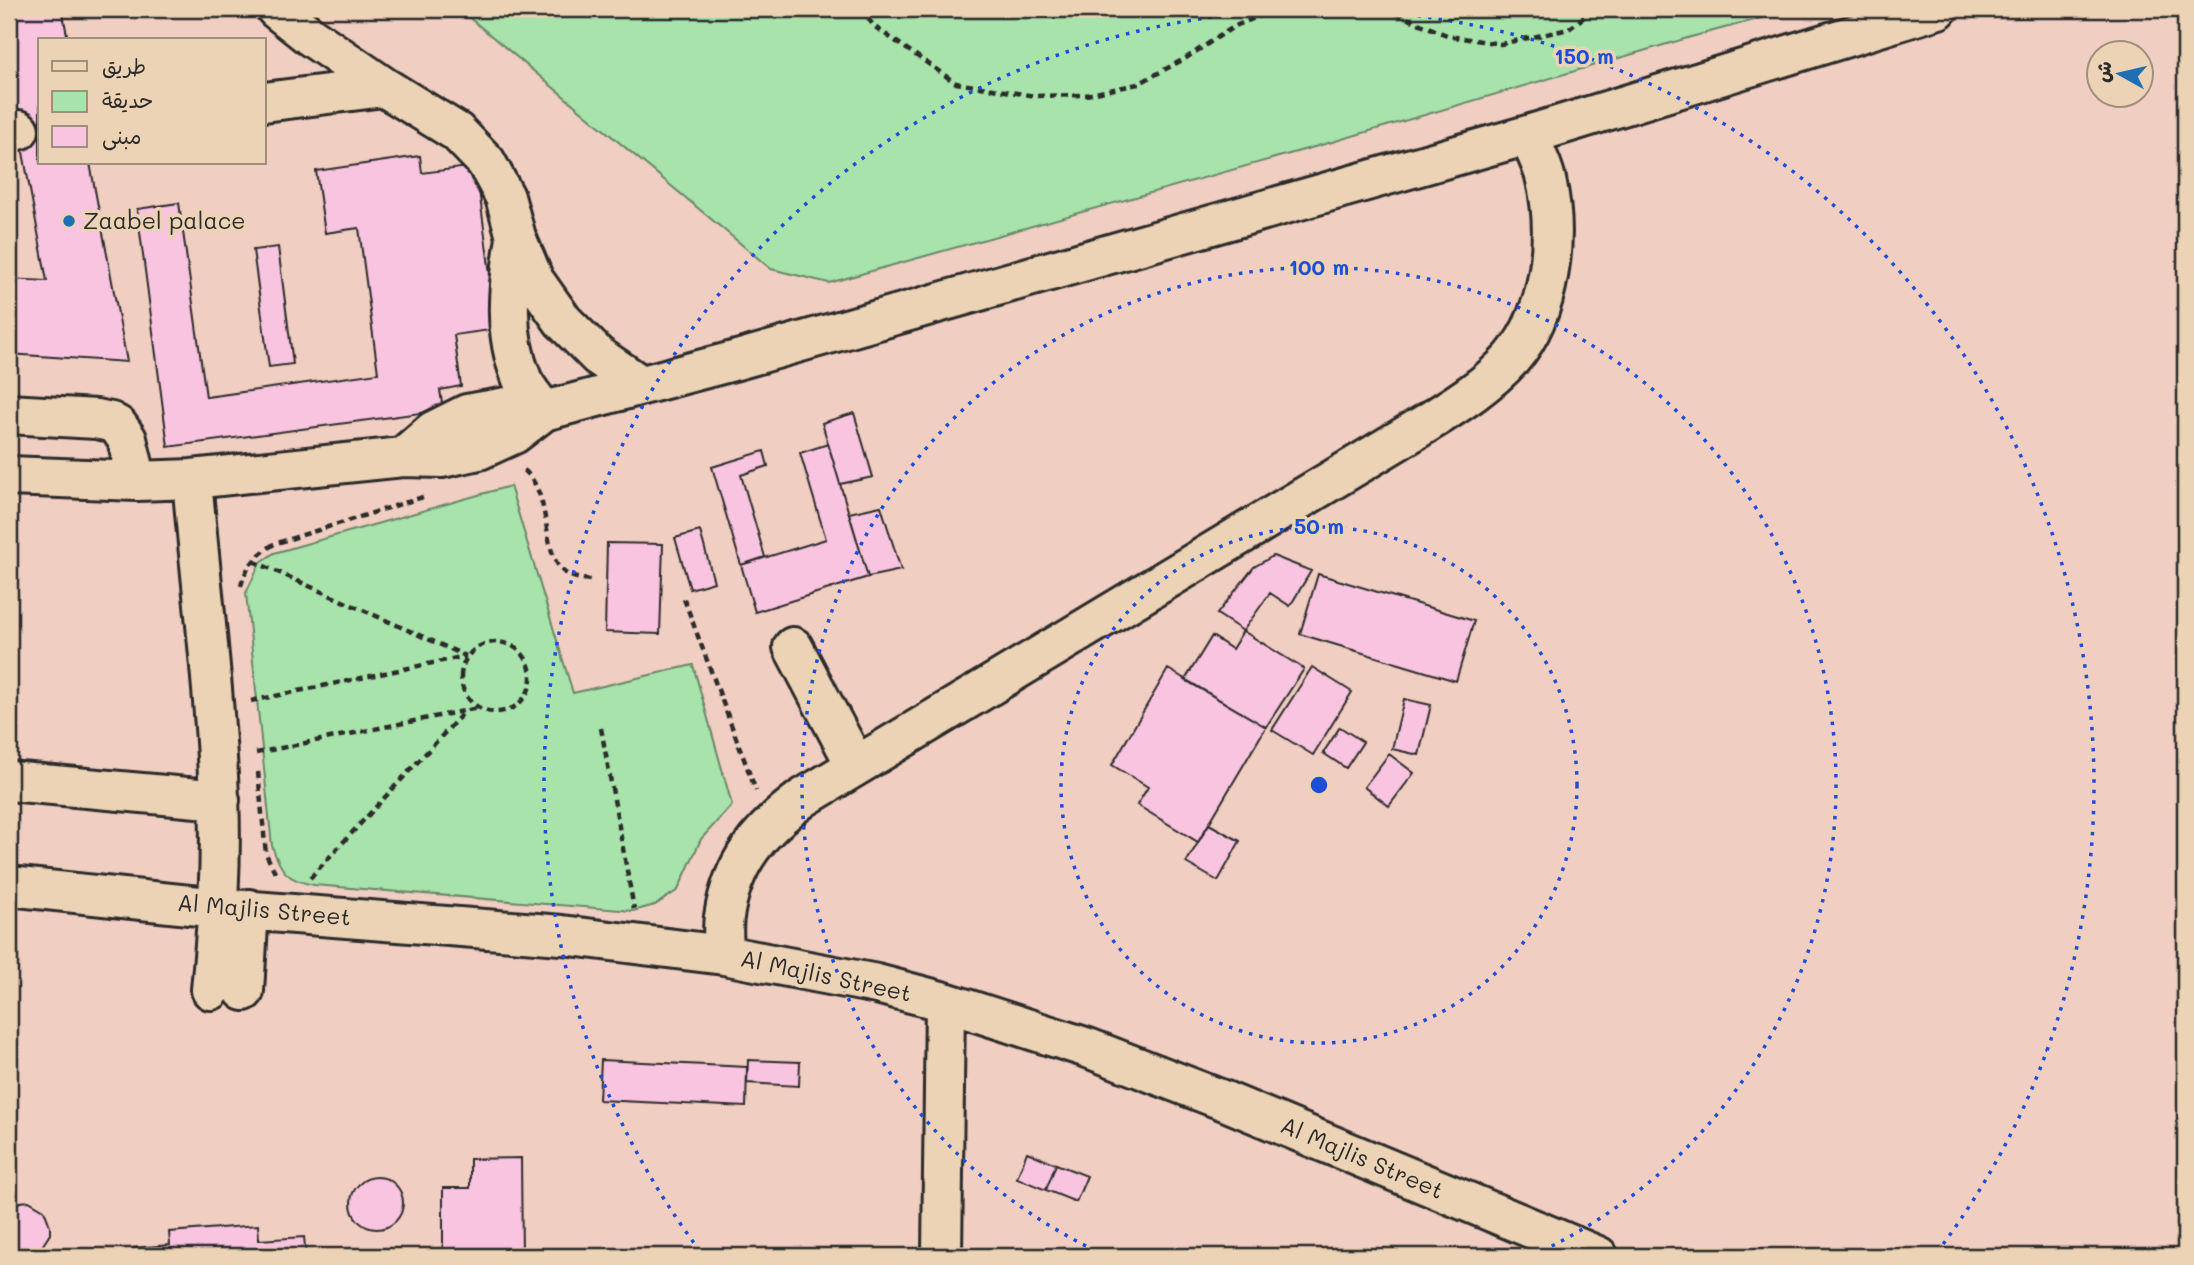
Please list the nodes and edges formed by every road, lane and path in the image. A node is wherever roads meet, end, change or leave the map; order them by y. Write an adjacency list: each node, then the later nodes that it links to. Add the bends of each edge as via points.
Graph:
1 (276, 9): 8 (street)
2 (860, 9): 7 (path, via 875,27 956,83 1035,96 1086,94 1138,84)
3 (1277, 9): 7 (path)
4 (1385, 9): 5 (path, via 1449,36 1501,44 1569,29)
5 (1594, 9)
6 (1938, 9): 10 (street)
7 (1270, 10)
8 (384, 87): 9 (street); 11 (street, via 457,132 486,162 505,197)
9 (266, 102)
10 (1528, 135): 12 (street); 34 (street, via 1546,178 1553,224 1549,271 1538,314 1513,357 1474,393 1427,423)
11 (516, 237): 12 (street, via 534,280 563,321 598,356); 13 (street, via 508,308 511,343 523,381)
12 (639, 384): 13 (street)
13 (544, 411): 17 (street, via 514,434 479,450 442,458 403,457)
14 (9, 414): 18 (street, via 111,422 127,439)
15 (522, 468): 21 (path, via 538,489 555,558 563,572)
16 (9, 475): 18 (street)
17 (192, 479): 18 (street); 37 (street)
18 (137, 481)
19 (434, 493): 20 (path, via 274,544)
20 (253, 561): 22 (path, via 246,569); 25 (path)
21 (590, 580)
22 (241, 591)
23 (684, 598): 36 (path)
24 (793, 647): 34 (street)
25 (466, 656): 27 (path); 28 (path, via 461,684); 28 (path, via 476,647 503,641 516,647 530,669 531,683 517,705 504,712)
26 (249, 688): 27 (path)
27 (251, 701): 30 (path)
28 (478, 708): 29 (path)
29 (464, 712): 33 (path); 39 (path)
30 (252, 714)
31 (601, 729): 42 (path)
32 (254, 740): 33 (path)
33 (256, 753): 38 (path, via 266,854)
34 (856, 766): 43 (street, via 773,820 749,849 732,882 724,918)
35 (9, 781): 37 (street)
36 (757, 796)
37 (219, 800): 41 (street)
38 (279, 877)
39 (307, 882)
40 (9, 886): 41 (street, Al Majlis Street)
41 (234, 908): 42 (street, Al Majlis Street); 44 (street)
42 (640, 944): 43 (street, Al Majlis Street)
43 (724, 955): 45 (street, Al Majlis Street)
44 (227, 990)
45 (945, 1002): 46 (street, Al Majlis Street, via 1088,1048 1175,1082); 47 (street)
46 (1534, 1244): 48 (street, Al Majlis Street)
47 (942, 1256)
48 (1598, 1256)

